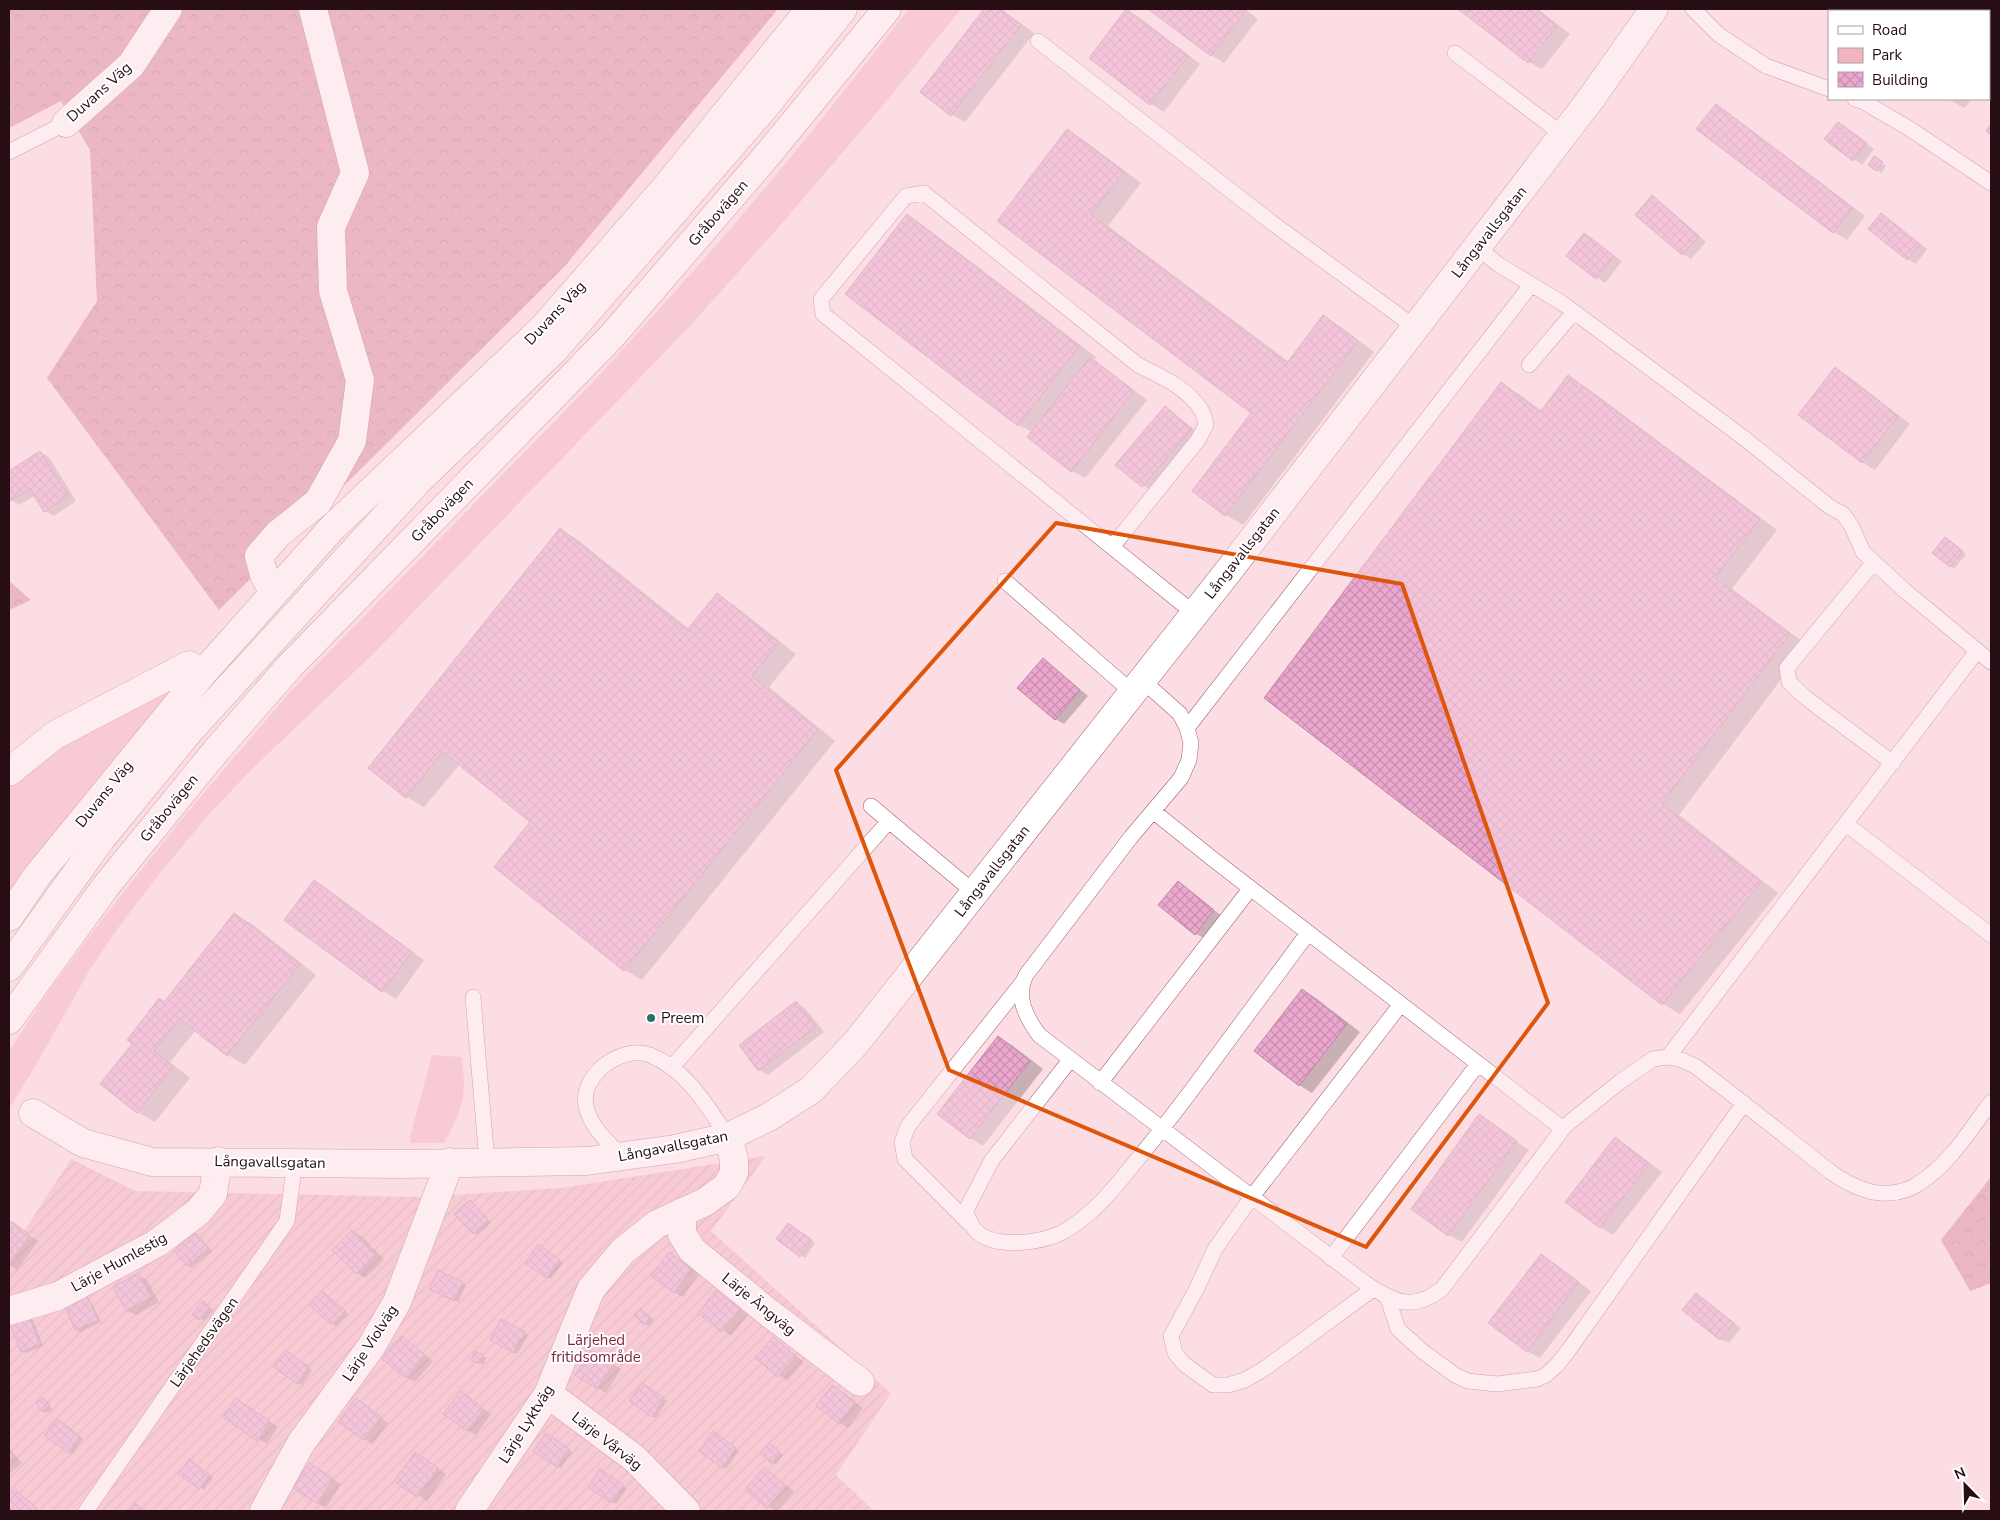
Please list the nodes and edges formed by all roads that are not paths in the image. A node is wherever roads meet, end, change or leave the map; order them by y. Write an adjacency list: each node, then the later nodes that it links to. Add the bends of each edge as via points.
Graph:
1 (168, 9): 12 (street, Duvans Väg, via 131,65)
2 (313, 9): 24 (street, via 355,173 331,227 333,291 360,380 352,441 318,502 278,534 259,556 264,575)
3 (810, 9): 24 (street, Duvans Väg, via 666,187 543,328 332,528)
4 (843, 9): 42 (street, via 764,108 554,350 417,482 191,729 101,840)
5 (887, 9): 46 (street, Gråbovägen, via 612,336 289,667 215,752 106,886)
6 (1654, 9): 13 (street, Långavallsgatan)
7 (1693, 9): 10 (lane, via 1719,35 1766,66)
8 (1038, 41): 19 (lane, via 1271,222)
9 (1455, 53): 13 (lane)
10 (1828, 89)
11 (1858, 100): 15 (lane, via 1910,129)
12 (66, 123): 14 (lane, Duvans Väg)
13 (1564, 135): 16 (street, Långavallsgatan)
14 (9, 152)
15 (1991, 183)
16 (1477, 247): 17 (lane); 19 (street, Långavallsgatan)
17 (1531, 285): 18 (lane); 30 (lane)
18 (1574, 312): 20 (lane); 22 (lane, via 1843,514 1863,552)
19 (1416, 328): 25 (street, Långavallsgatan)
20 (1529, 365)
21 (1112, 547): 21 (lane, via 824,314 822,299 906,196 924,193 1138,365 1166,379 1202,410 1206,425 1198,440); 25 (lane)
22 (1874, 562): 26 (lane); 31 (lane, via 1787,668 1789,682 1806,698)
23 (1005, 581): 29 (lane)
24 (274, 593): 28 (street, Duvans Väg)
25 (1194, 614): 29 (street, Långavallsgatan)
26 (1977, 650): 27 (lane); 31 (lane)
27 (1991, 662)
28 (203, 673): 32 (street, via 189,665 55,735); 39 (street, Duvans Väg, via 37,876)
29 (1137, 686): 30 (lane, via 1180,714); 38 (street, Långavallsgatan)
30 (1187, 728): 34 (lane, via 1189,760 1181,778)
31 (1892, 763): 36 (lane)
32 (9, 772)
33 (871, 806): 35 (lane)
34 (1153, 811): 37 (lane); 43 (lane, via 1042,952)
35 (889, 821): 38 (lane); 50 (lane)
36 (1846, 824): 41 (lane); 47 (lane)
37 (1250, 889): 40 (lane); 51 (lane)
38 (975, 893): 57 (street, Långavallsgatan, via 856,1043 811,1090 769,1117)
39 (9, 917)
40 (1308, 933): 45 (lane); 56 (lane)
41 (1991, 935)
42 (9, 968)
43 (1022, 983): 48 (lane, via 1023,1008 1028,1021 1039,1035); 65 (lane, via 908,1126 902,1142 905,1159)
44 (473, 997): 62 (lane)
45 (1401, 1004): 49 (lane); 63 (lane)
46 (9, 1020)
47 (1668, 1058): 53 (lane, via 1694,1066); 55 (lane, via 1653,1059)
48 (1070, 1060): 51 (lane); 65 (lane, via 992,1160 966,1210)
49 (1478, 1064): 55 (lane); 66 (lane)
50 (671, 1068): 57 (lane, via 695,1089); 58 (lane, via 648,1055 632,1054 610,1061 595,1072 587,1092 586,1110 598,1132)
51 (1100, 1083): 56 (lane)
52 (1991, 1102): 53 (lane, via 1932,1175 1917,1185 1892,1193 1876,1193 1844,1182)
53 (1744, 1104): 68 (lane, via 1568,1351 1546,1375 1497,1384 1468,1381 1455,1375 1398,1328)
54 (33, 1113): 59 (street, Långavallsgatan, via 83,1143 152,1162)
55 (1563, 1129): 68 (lane, via 1442,1288 1429,1298 1411,1303)
56 (1162, 1130): 63 (lane); 65 (lane, via 1106,1197 1062,1232 1043,1240 1010,1243 990,1240)
57 (728, 1137): 58 (street, Långavallsgatan, via 675,1149); 64 (street, Lärje Lyktväg, via 734,1173 727,1186 705,1202)
58 (620, 1156): 62 (street, Långavallsgatan, via 587,1161)
59 (218, 1161): 60 (street, Långavallsgatan); 69 (street, Lärje Humlestig, via 214,1194 198,1212 156,1243 58,1296)
60 (295, 1162): 61 (street, Långavallsgatan); 72 (lane, Lärjehedsvägen, via 287,1221)
61 (450, 1162): 62 (street, Långavallsgatan); 73 (street, Lärje Violväg, via 397,1302 371,1347 301,1443)
62 (487, 1162)
63 (1251, 1198): 66 (lane); 67 (lane, via 1215,1249 1171,1336 1175,1353 1184,1364 1213,1385 1245,1380)
64 (682, 1212): 70 (street, Lärje Ängväg, via 682,1234 692,1250 768,1313); 71 (street, Lärje Lyktväg, via 657,1224 623,1251 591,1289)
65 (969, 1223)
66 (1331, 1258): 67 (lane)
67 (1373, 1289): 68 (lane)
68 (1388, 1299)
69 (9, 1311)
70 (860, 1382)
71 (548, 1394): 74 (street, Lärje Lyktväg); 75 (street, Lärje Vårväg, via 634,1458)
72 (86, 1511)
73 (264, 1511)
74 (469, 1511)
75 (686, 1511)

